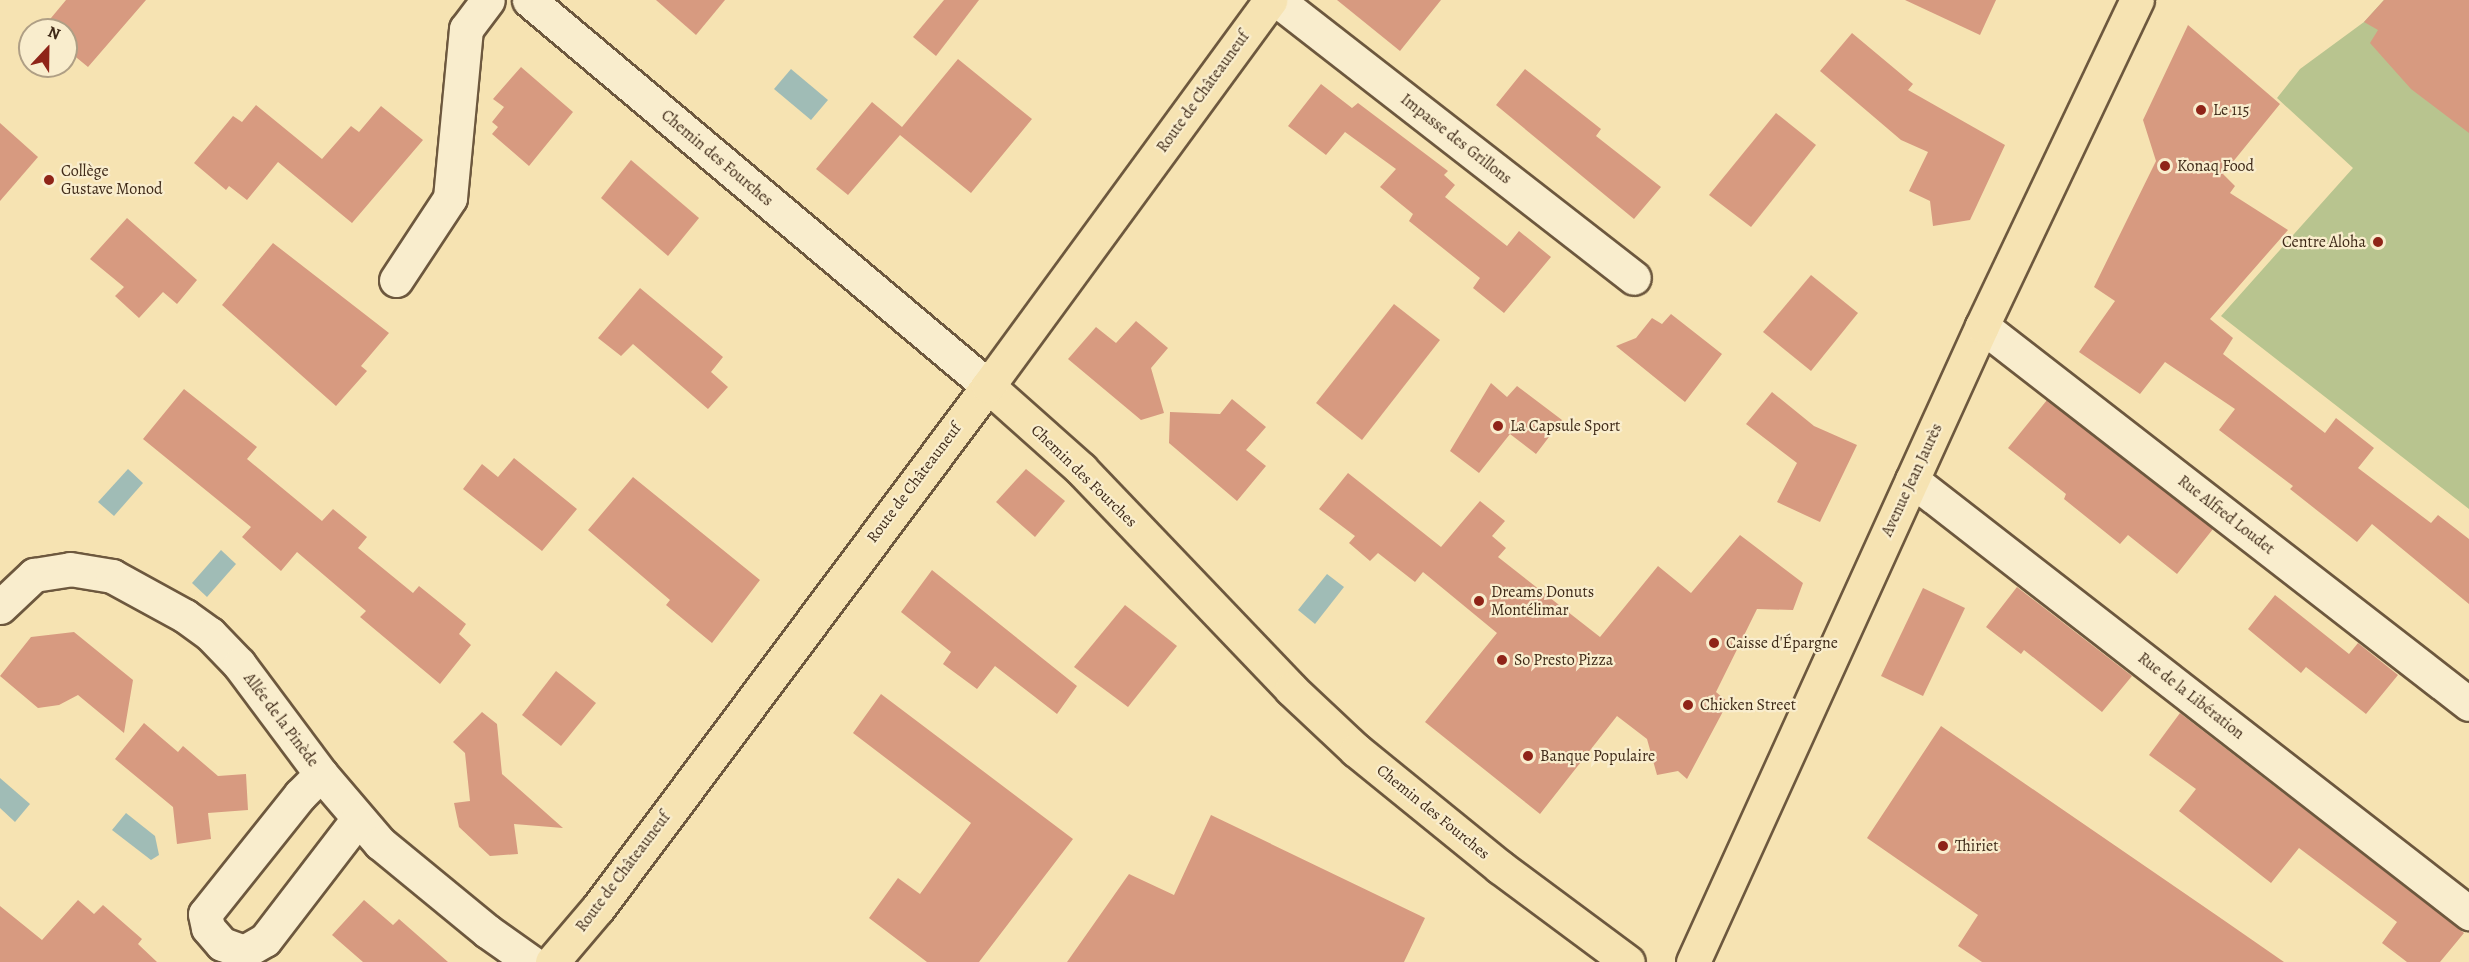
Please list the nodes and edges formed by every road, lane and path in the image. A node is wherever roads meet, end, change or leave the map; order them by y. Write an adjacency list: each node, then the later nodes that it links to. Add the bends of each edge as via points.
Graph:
1 (488, 0): 7 (street, via 466,29 450,198)
2 (529, 0): 9 (street, Chemin des Fourches)
3 (1270, 0): 9 (main road, Route de Châteauneuf)
4 (1277, 0): 6 (street, Impasse des Grillons)
5 (2137, 0): 8 (main road, Avenue Jean Jaurès)
6 (1634, 278)
7 (396, 280)
8 (1982, 326): 10 (main road, Avenue Jean Jaurès); 12 (street, Rue Alfred Loudet)
9 (987, 386): 17 (main road, Route de Châteauneuf, via 598,908); 18 (main road, Chemin des Fourches, via 1081,469 1291,689 1356,750 1500,867)
10 (1912, 480): 15 (street, Rue de la Libération); 19 (main road, Avenue Jean Jaurès)
11 (0, 607): 13 (street, Allée de la Pinède, via 34,575 69,569 112,576 155,597 226,649)
12 (2469, 704)
13 (321, 774): 14 (street, Allée de la Pinède); 14 (street, via 205,914 208,928 222,944 244,951 265,940)
14 (358, 819): 16 (street, Allée de la Pinède, via 427,883)
15 (2469, 913)
16 (531, 962)
17 (552, 962)
18 (1628, 962)
19 (1693, 962)

